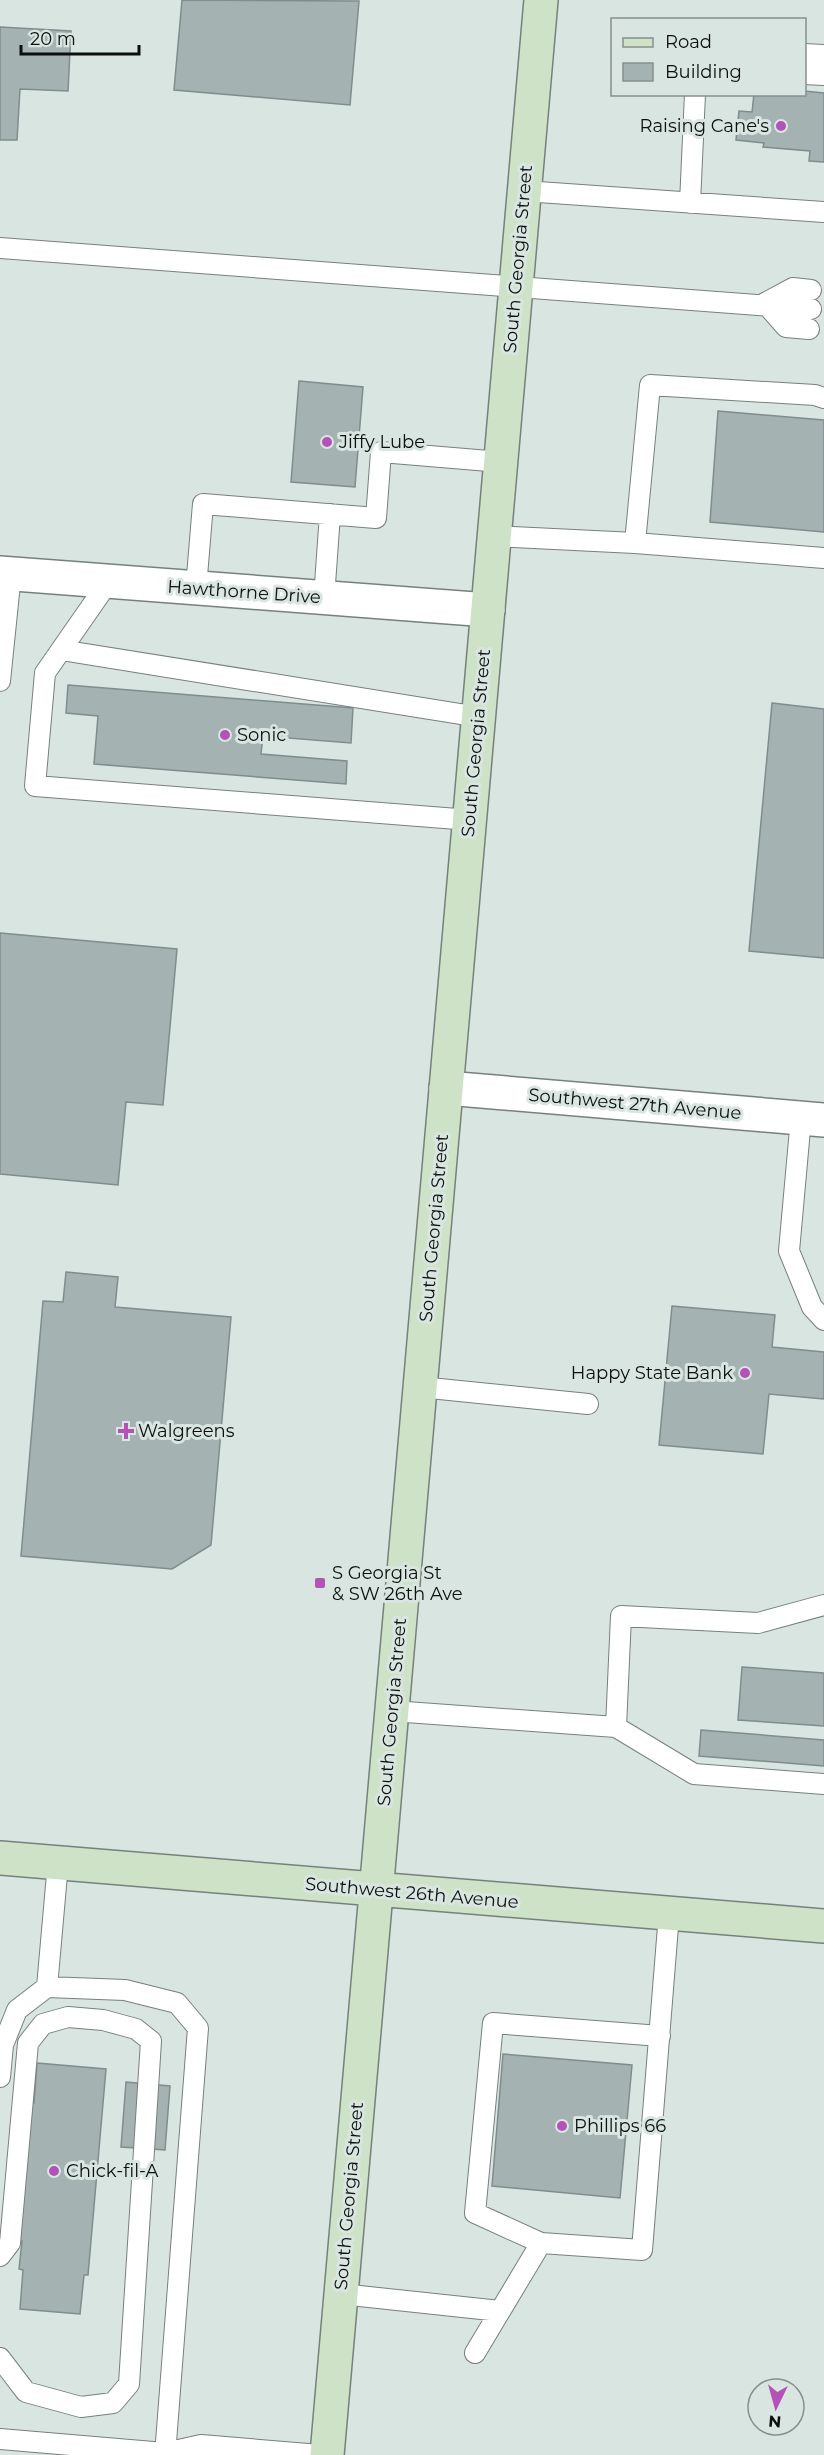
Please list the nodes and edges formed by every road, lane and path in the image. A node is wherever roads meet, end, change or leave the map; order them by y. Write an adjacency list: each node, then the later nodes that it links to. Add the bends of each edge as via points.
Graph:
1 (541, 0): 7 (main road, South Georgia Street)
2 (806, 54): 3 (lane)
3 (824, 55)
4 (806, 74): 5 (lane)
5 (824, 75)
6 (695, 96): 8 (lane)
7 (524, 191): 8 (lane); 11 (main road, South Georgia Street)
8 (690, 202): 9 (lane)
9 (824, 213)
10 (0, 248): 11 (lane, via 451,284)
11 (517, 285): 13 (lane); 16 (main road, South Georgia Street)
12 (811, 299): 13 (lane)
13 (765, 303): 14 (lane, via 786,327)
14 (809, 329)
15 (824, 398): 19 (lane, via 650,385)
16 (501, 462): 17 (lane, via 381,452 376,518); 18 (main road, South Georgia Street)
17 (330, 514): 23 (lane, via 203,504); 24 (lane)
18 (495, 536): 19 (lane); 25 (main road, South Georgia Street)
19 (635, 543): 20 (lane)
20 (824, 558)
21 (6, 573): 22 (street, Hawthorne Drive); 27 (lane)
22 (109, 581): 23 (street, Hawthorne Drive); 26 (lane)
23 (196, 588): 24 (street, Hawthorne Drive)
24 (324, 598): 25 (street, Hawthorne Drive)
25 (488, 610): 28 (main road, South Georgia Street)
26 (61, 650): 28 (lane); 29 (lane, via 45,673 35,786)
27 (0, 681)
28 (479, 717): 29 (main road, South Georgia Street)
29 (470, 820): 30 (main road, South Georgia Street)
30 (446, 1088): 31 (street, Southwest 27th Avenue); 33 (main road, South Georgia Street)
31 (812, 1119): 32 (lane, via 789,1251 812,1307)
32 (824, 1320)
33 (420, 1387): 34 (lane); 36 (main road, South Georgia Street)
34 (588, 1404)
35 (824, 1605): 37 (lane, via 758,1623 621,1616)
36 (392, 1711): 37 (lane); 41 (main road, South Georgia Street)
37 (616, 1726): 38 (lane, via 694,1774)
38 (824, 1784)
39 (0, 1858): 40 (main road, Southwest 26th Avenue)
40 (58, 1863): 41 (main road, Southwest 26th Avenue); 44 (lane)
41 (376, 1890): 42 (main road, Southwest 26th Avenue); 49 (main road, South Georgia Street)
42 (669, 1914): 43 (main road, Southwest 26th Avenue); 45 (lane)
43 (824, 1926)
44 (47, 1987): 46 (lane, via 16,2010 3,2045); 54 (lane, via 125,1990 177,2003 198,2028)
45 (660, 2036): 47 (lane, via 642,2250); 47 (lane, via 493,2023 475,2213)
46 (0, 2077)
47 (541, 2243): 50 (lane)
48 (0, 2256): 52 (lane, via 10,2243 28,2043 43,2024 68,2017 103,2020 136,2030 151,2041 129,2384 113,2403 81,2407 26,2392)
49 (341, 2294): 50 (lane); 56 (main road, South Georgia Street)
50 (500, 2311): 51 (lane)
51 (475, 2353)
52 (0, 2358)
53 (0, 2439): 54 (lane)
54 (165, 2454): 55 (lane, via 201,2445)
55 (320, 2455)
56 (327, 2455)

